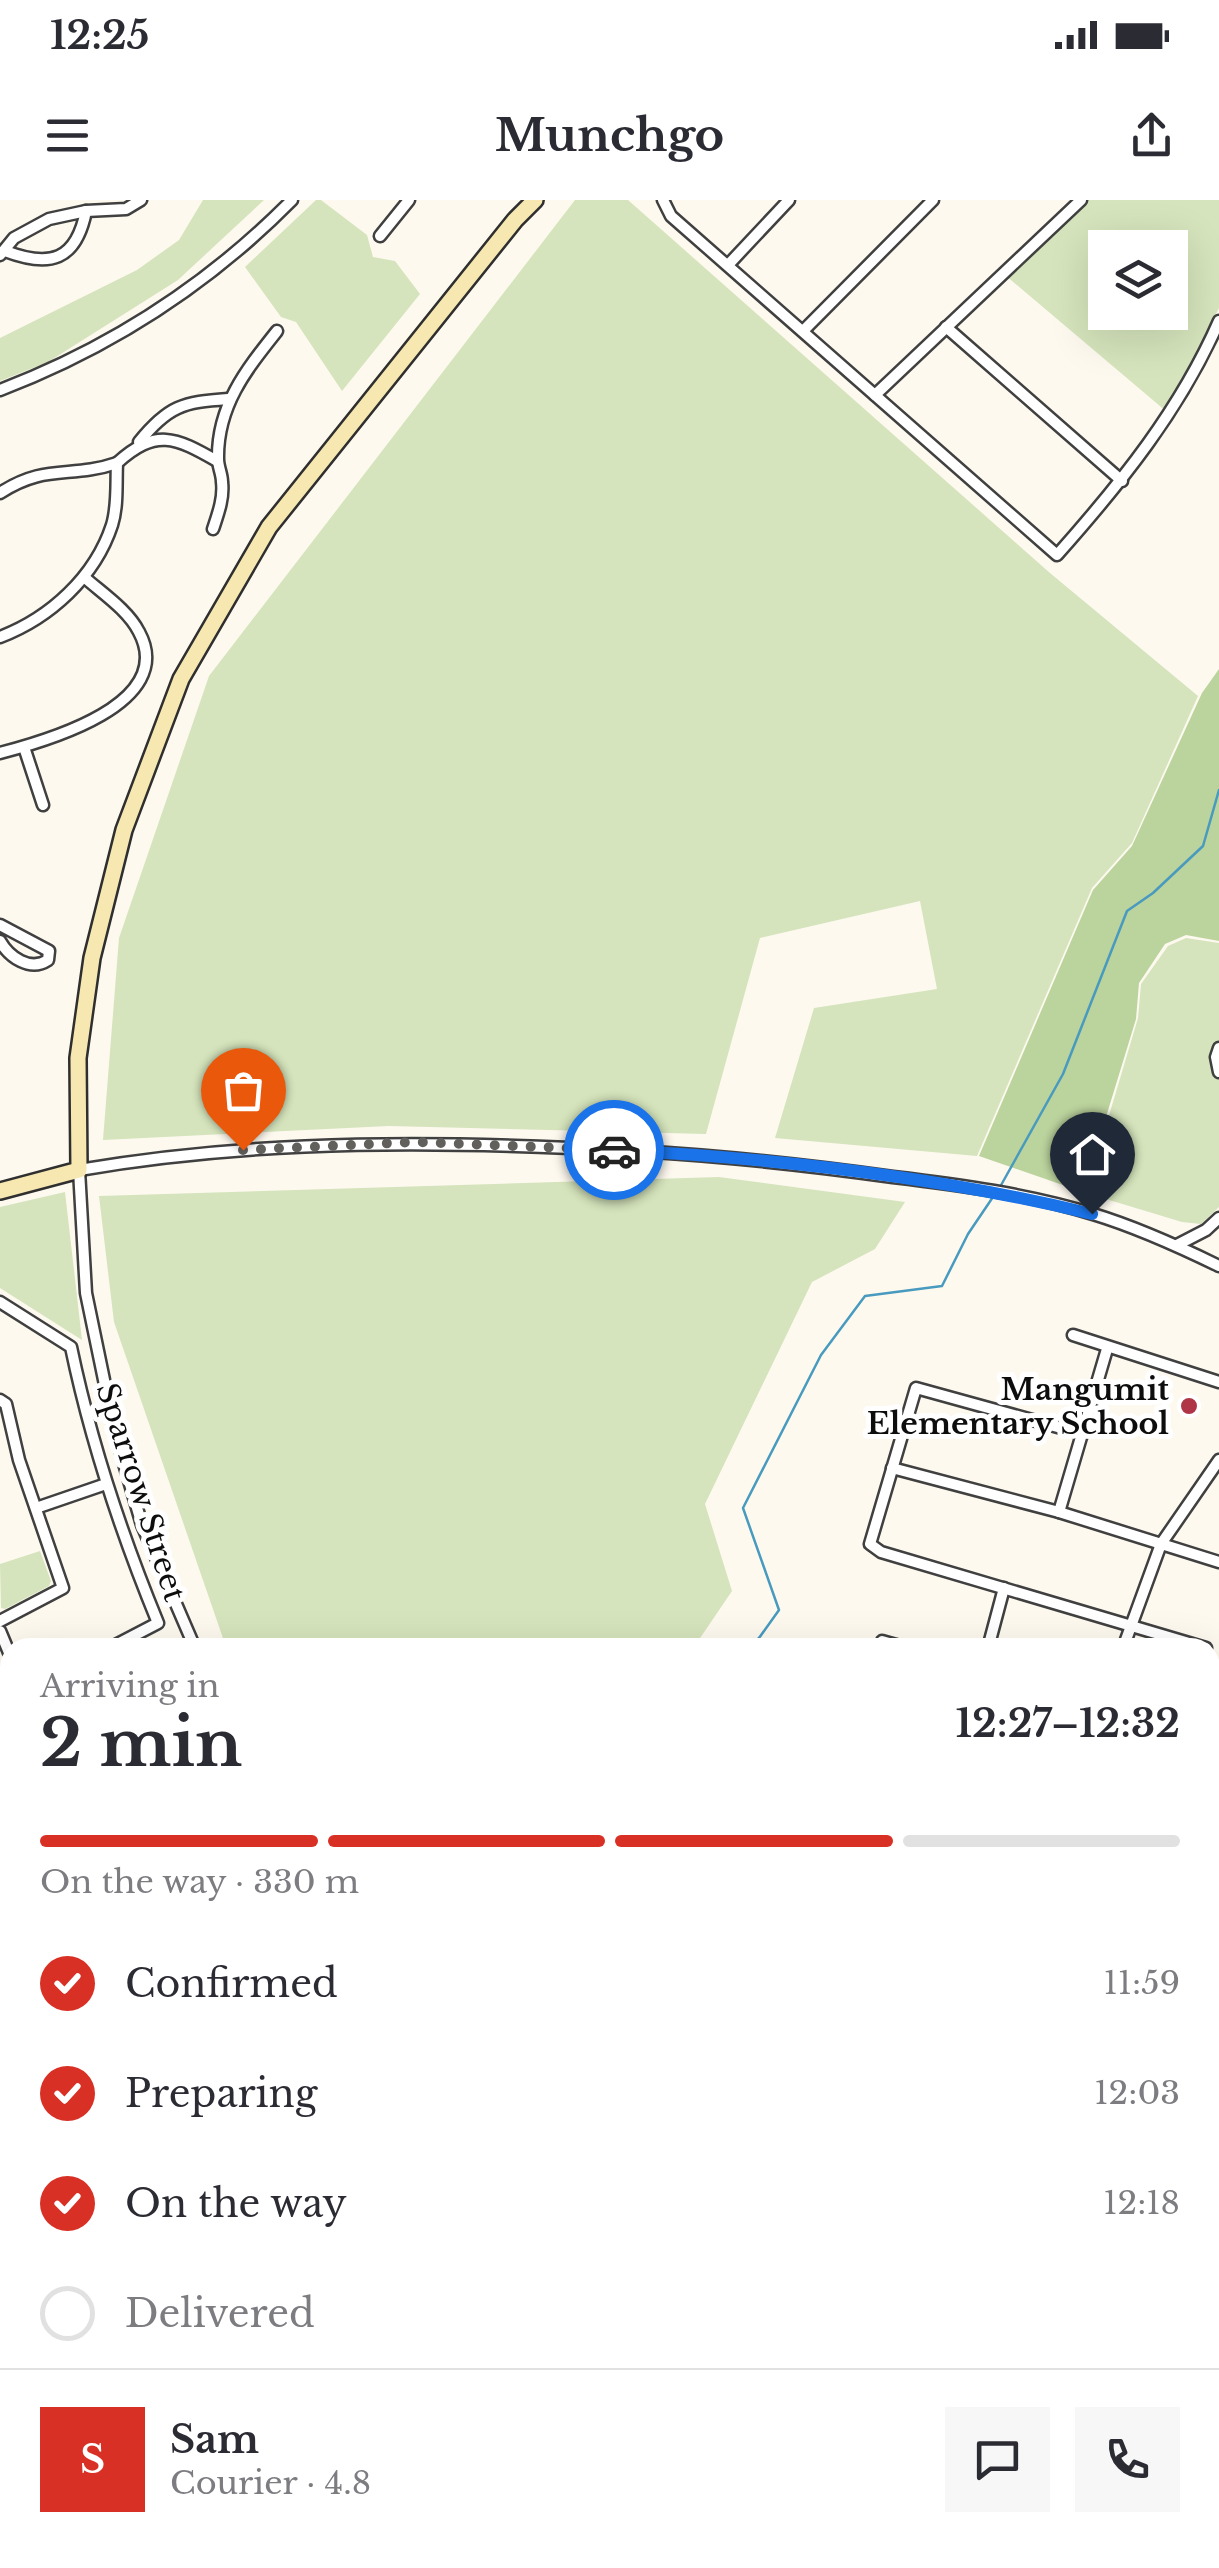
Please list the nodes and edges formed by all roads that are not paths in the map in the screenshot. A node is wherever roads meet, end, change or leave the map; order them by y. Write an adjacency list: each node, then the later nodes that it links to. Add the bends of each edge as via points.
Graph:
1 (141, 200): 9 (street, via 126,210)
2 (292, 200): 17 (street, via 214,272 146,318 68,364)
3 (410, 200): 10 (street)
4 (535, 200): 35 (street, via 269,527 181,679 124,830 92,958 78,1058)
5 (663, 200): 12 (street, via 671,216)
6 (788, 200): 12 (street)
7 (933, 200): 16 (street)
8 (1081, 200): 14 (street)
9 (86, 211): 11 (street, via 49,219 14,238); 11 (street, via 77,243 59,257 31,261)
10 (380, 236)
11 (2, 253)
12 (728, 266): 16 (street)
13 (1219, 320): 23 (street, via 1170,414)
14 (946, 328): 18 (street); 23 (street)
15 (277, 331): 19 (street)
16 (802, 331): 18 (street)
17 (0, 390)
18 (875, 395): 23 (street, via 1057,555)
19 (228, 399): 20 (street, via 179,406); 21 (street)
20 (135, 446): 21 (street, via 159,438); 22 (street)
21 (217, 462): 25 (street, via 222,501)
22 (117, 463): 24 (street, via 33,475); 26 (street, via 112,524)
23 (1122, 481)
24 (0, 493)
25 (213, 529)
26 (84, 577): 27 (street, via 45,614); 28 (street, via 140,633 142,672 121,702 78,728)
27 (0, 637)
28 (24, 747): 29 (street); 30 (street)
29 (0, 754)
30 (44, 805)
31 (0, 924): 32 (street, via 41,944 48,960 32,965 8,954)
32 (0, 941)
33 (1219, 1048): 34 (street)
34 (1219, 1072)
35 (79, 1170): 36 (street); 38 (street, via 210,1152 416,1142 747,1158 974,1187 1092,1214); 58 (street, via 86,1293 115,1434 142,1525)
36 (0, 1191)
37 (1219, 1218): 38 (street)
38 (1177, 1245): 39 (street)
39 (1219, 1266)
40 (0, 1302): 49 (street, Sparrow Street, via 71,1347)
41 (1073, 1335): 42 (street)
42 (1108, 1349): 43 (street); 45 (street)
43 (1219, 1382)
44 (0, 1400): 50 (street)
45 (1083, 1434): 47 (street, via 916,1388); 51 (street)
46 (1219, 1460): 48 (street)
47 (892, 1468): 51 (street); 54 (street, via 870,1544)
48 (1214, 1476): 52 (street)
49 (106, 1484): 50 (street); 57 (street, Sparrow Street, via 158,1623)
50 (36, 1508): 55 (street, via 64,1588)
51 (1059, 1512): 52 (street)
52 (1160, 1544): 53 (street); 56 (street)
53 (1219, 1562)
54 (1004, 1588): 56 (street); 59 (street)
55 (0, 1620)
56 (1129, 1624): 60 (street); 61 (street)
57 (129, 1638)
58 (192, 1638)
59 (991, 1638)
60 (1126, 1638)
61 (1175, 1638)

